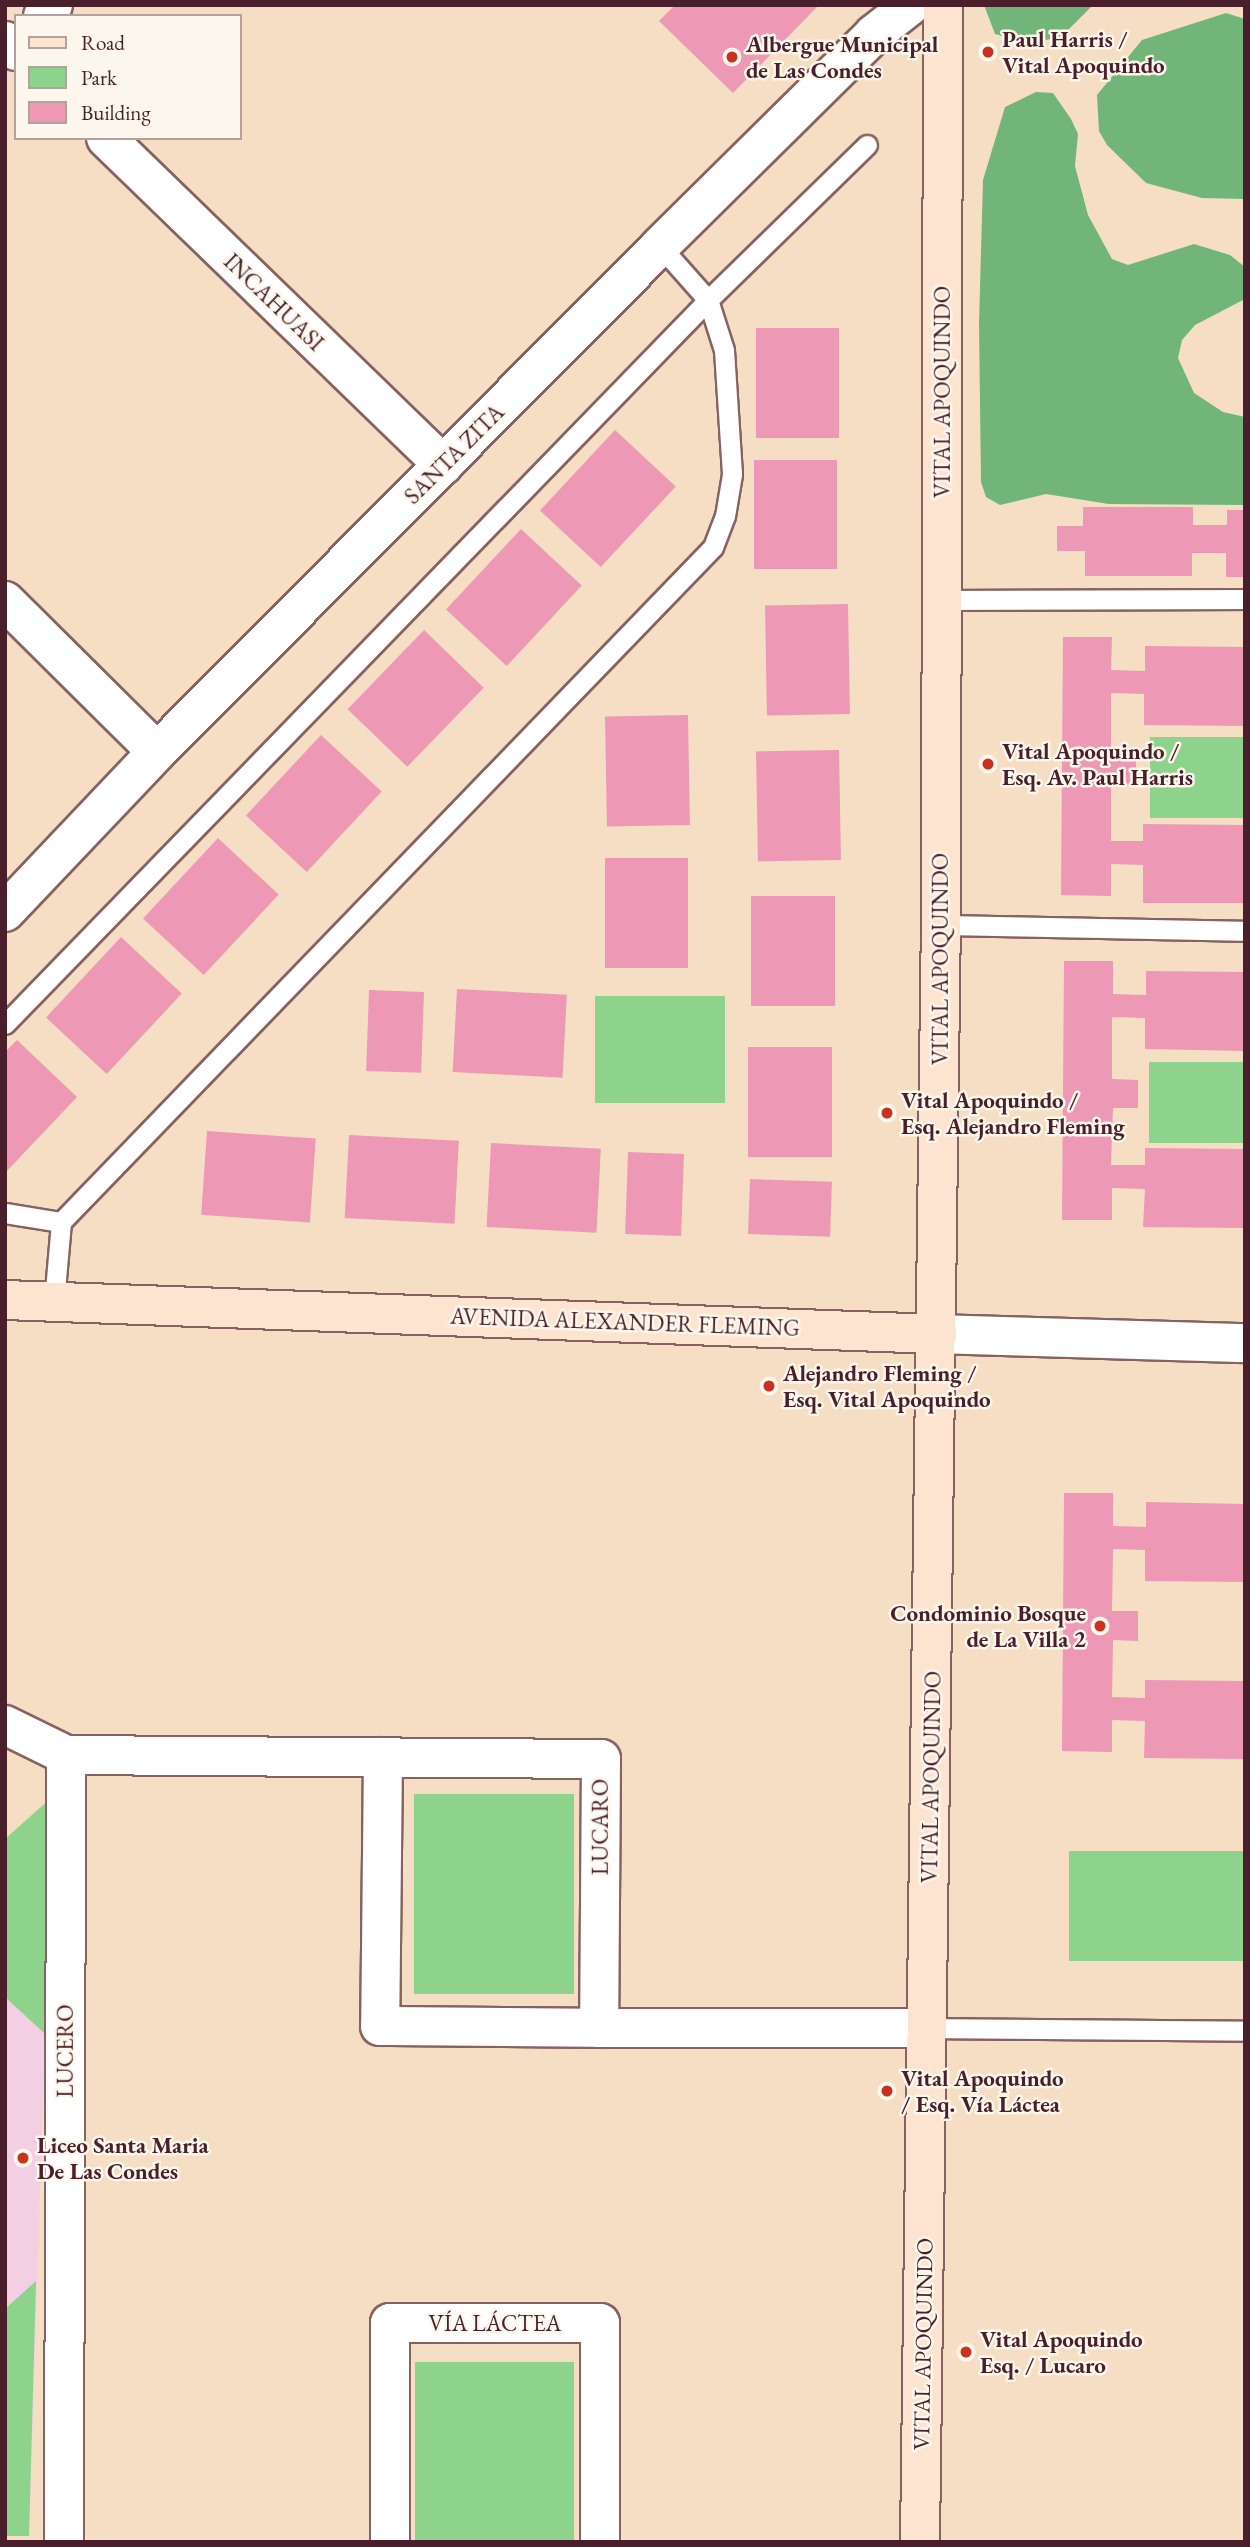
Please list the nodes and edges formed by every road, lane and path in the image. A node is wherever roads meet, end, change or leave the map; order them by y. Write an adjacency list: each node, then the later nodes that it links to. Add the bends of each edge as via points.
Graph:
1 (911, 5): 5 (street, SANTA ZITA, via 874,34)
2 (943, 5): 9 (street, VITAL APOQUINDO)
3 (108, 140): 7 (street, INCAHUASI)
4 (867, 145): 6 (lane)
5 (660, 246): 6 (lane); 7 (street, SANTA ZITA)
6 (708, 300): 15 (lane); 17 (lane, via 724,350 732,474 725,516 713,547)
7 (443, 465): 11 (street, SANTA ZITA)
8 (1245, 599): 9 (lane)
9 (942, 600): 13 (street, VITAL APOQUINDO)
10 (5, 601): 11 (street)
11 (157, 752): 12 (street, SANTA ZITA)
12 (5, 912)
13 (941, 925): 14 (lane); 20 (street, VITAL APOQUINDO)
14 (1245, 931)
15 (5, 1024)
16 (5, 1213): 17 (lane)
17 (61, 1222): 19 (lane)
18 (5, 1300): 19 (street, AVENIDA ALEXANDER FLEMING)
19 (54, 1302): 20 (street, AVENIDA ALEXANDER FLEMING)
20 (937, 1334): 21 (street, AVENIDA ALEXANDER FLEMING); 26 (street, VITAL APOQUINDO)
21 (1245, 1343)
22 (5, 1725): 23 (street)
23 (66, 1755): 24 (street, LUCARO); 28 (street, LUCERO)
24 (383, 1757): 25 (street, LUCARO, via 601,1759); 25 (street, via 380,2026)
25 (599, 2028): 26 (street)
26 (927, 2028): 27 (lane); 31 (street, VITAL APOQUINDO)
27 (1245, 2031)
28 (64, 2542)
29 (390, 2542): 30 (street, VÍA LÁCTEA, via 390,2323 600,2323)
30 (600, 2542)
31 (920, 2542)

